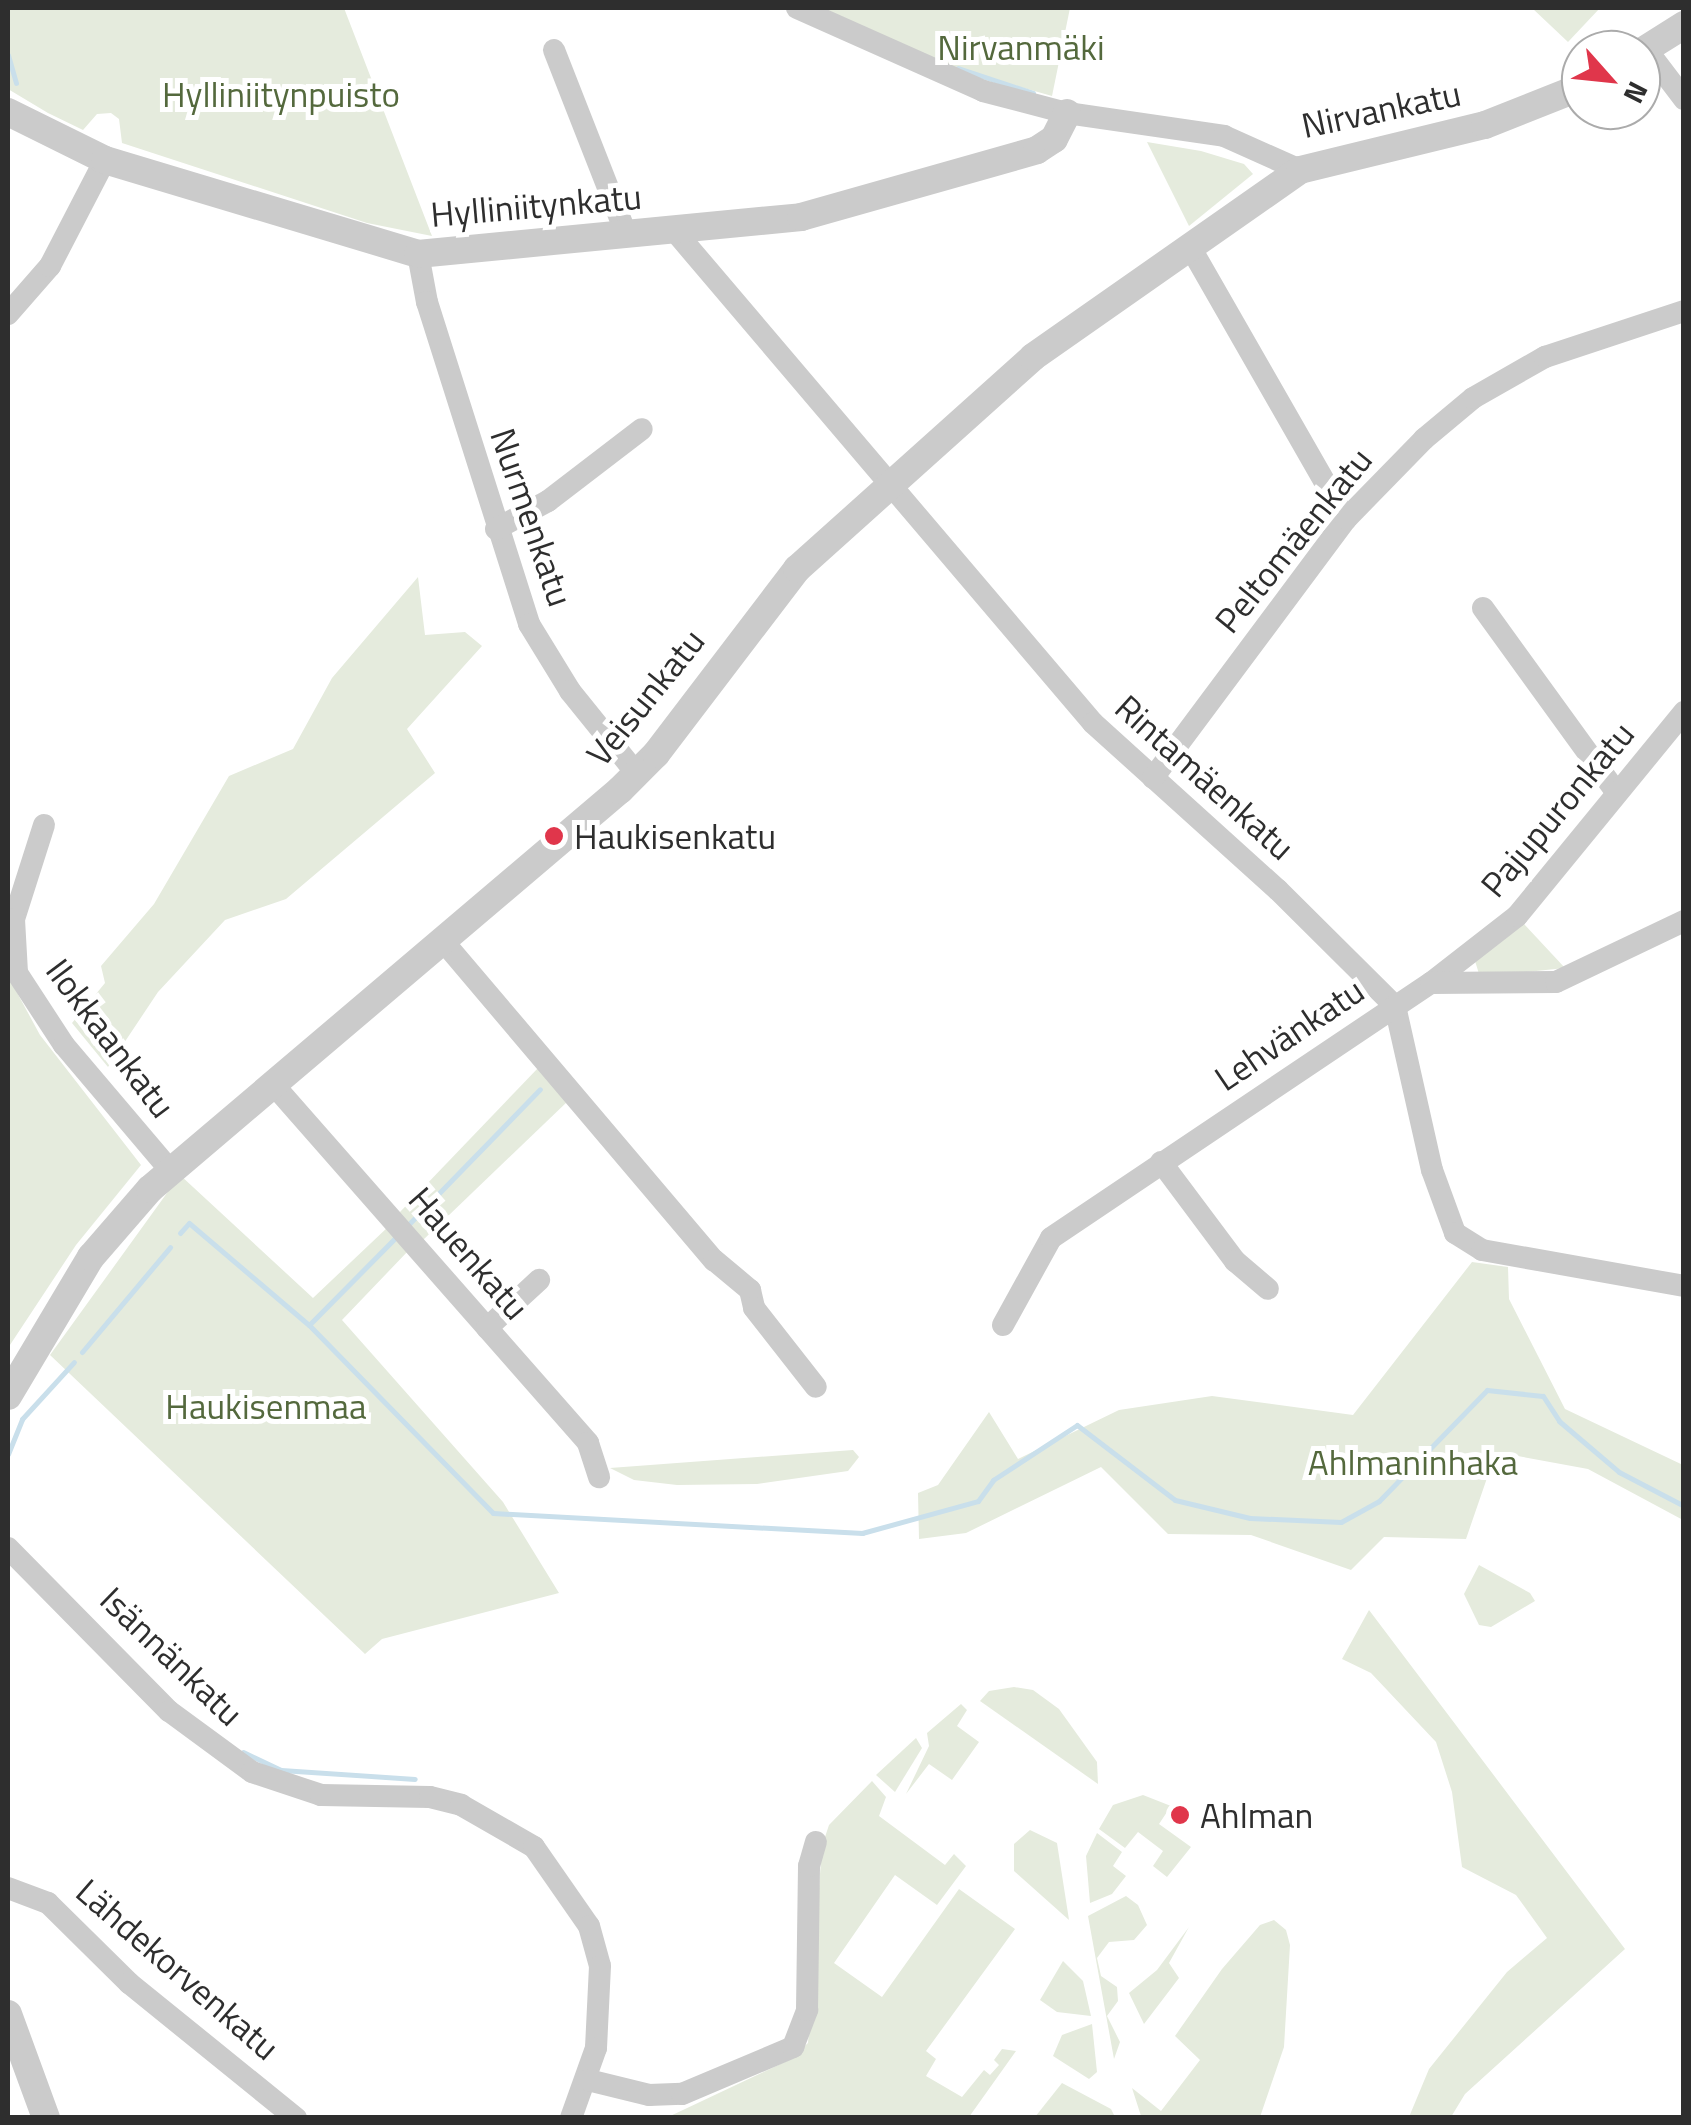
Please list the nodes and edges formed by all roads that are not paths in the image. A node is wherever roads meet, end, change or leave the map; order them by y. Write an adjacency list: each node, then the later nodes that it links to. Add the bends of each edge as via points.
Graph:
1 (797, 8): 9 (street, Nirvankatu, via 957,81)
2 (1684, 25): 3 (street)
3 (1661, 40)
4 (554, 50): 13 (street)
5 (1661, 72): 7 (street)
6 (1561, 94): 11 (street, Nirvankatu, via 1484,126)
7 (1684, 99)
8 (8, 112): 10 (street, Hylliniitynkatu)
9 (1067, 113): 11 (street, Nirvankatu, via 1224,136); 12 (street, Hylliniitynkatu, via 1054,138 1037,150 964,173 801,218)
10 (105, 160): 15 (street, Hylliniitynkatu); 17 (street, via 50,266)
11 (1300, 170): 14 (street, Veisunkatu)
12 (673, 229): 13 (street, Hylliniitynkatu); 19 (street, Rintamäenkatu)
13 (626, 234): 15 (street, Hylliniitynkatu)
14 (1188, 245): 19 (street, Veisunkatu, via 1034,358); 20 (street)
15 (418, 254): 21 (street, Nurmenkatu, via 426,302)
16 (1684, 311): 20 (street, Peltomäenkatu, via 1571,346 1502,379 1424,438)
17 (8, 314)
18 (642, 429): 21 (street, via 548,501)
19 (888, 487): 24 (street, Veisunkatu, via 769,599); 25 (street, Rintamäenkatu, via 1092,724)
20 (1346, 519): 25 (street, Peltomäenkatu)
21 (496, 529): 24 (street, Nurmenkatu, via 547,656)
22 (1483, 608): 26 (street)
23 (1684, 712): 26 (street, Pajupuronkatu)
24 (637, 774): 29 (street, Veisunkatu)
25 (1153, 778): 31 (street, Rintamäenkatu)
26 (1617, 793): 30 (street, Pajupuronkatu, via 1517,916)
27 (44, 825): 34 (street, Ilokkaankatu, via 14,918 17,973 64,1045)
28 (1684, 921): 30 (street, via 1556,982)
29 (443, 941): 32 (street, Veisunkatu); 40 (street, via 714,1260 750,1290 754,1308)
30 (1431, 983): 31 (street, Lehvänkatu)
31 (1394, 1006): 33 (street, Lehvänkatu); 36 (street, via 1432,1170 1455,1233 1482,1250)
32 (272, 1083): 34 (street, Veisunkatu); 39 (street, Hauenkatu)
33 (1161, 1162): 37 (street, via 1235,1261); 38 (street, Lehvänkatu, via 1051,1238)
34 (170, 1170): 41 (street, Veisunkatu, via 91,1257)
35 (539, 1280): 39 (street)
36 (1684, 1286)
37 (1268, 1289)
38 (1003, 1325)
39 (487, 1328): 42 (street, Hauenkatu, via 588,1442)
40 (816, 1386)
41 (8, 1396)
42 (599, 1476)
43 (8, 1548): 47 (street, Isännänkatu, via 190,1730 252,1772 322,1795 461,1804 534,1847 566,1886 596,1946 602,2004)
44 (816, 1842): 47 (street, via 809,1866 807,2010 793,2047 682,2094 650,2095)
45 (8, 1888): 49 (street, Lähdekorvenkatu, via 48,1903 129,1982)
46 (8, 2014): 48 (street)
47 (588, 2080): 50 (street, Isännänkatu)
48 (46, 2118)
49 (296, 2118)
50 (571, 2118)

